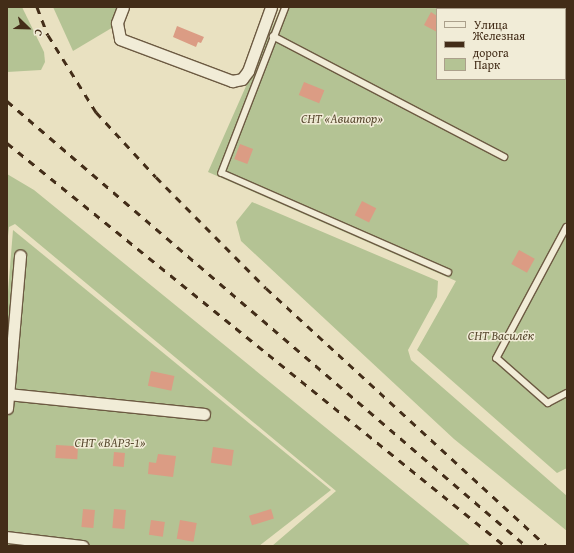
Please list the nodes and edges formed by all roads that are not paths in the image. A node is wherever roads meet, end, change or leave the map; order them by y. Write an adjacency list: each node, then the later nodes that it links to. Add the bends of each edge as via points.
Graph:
1 (123, 7): 2 (street, via 117,23 120,39 232,81 242,79 248,71)
2 (271, 7)
3 (286, 7): 4 (lane)
4 (273, 36): 5 (lane); 8 (lane, via 222,173)
5 (504, 156)
6 (567, 227): 9 (lane, via 497,358 548,403)
7 (20, 256): 10 (street)
8 (448, 272)
9 (567, 393)
10 (8, 394): 11 (street); 12 (street)
11 (7, 408)
12 (204, 414)
13 (7, 537): 14 (street)
14 (82, 546)

